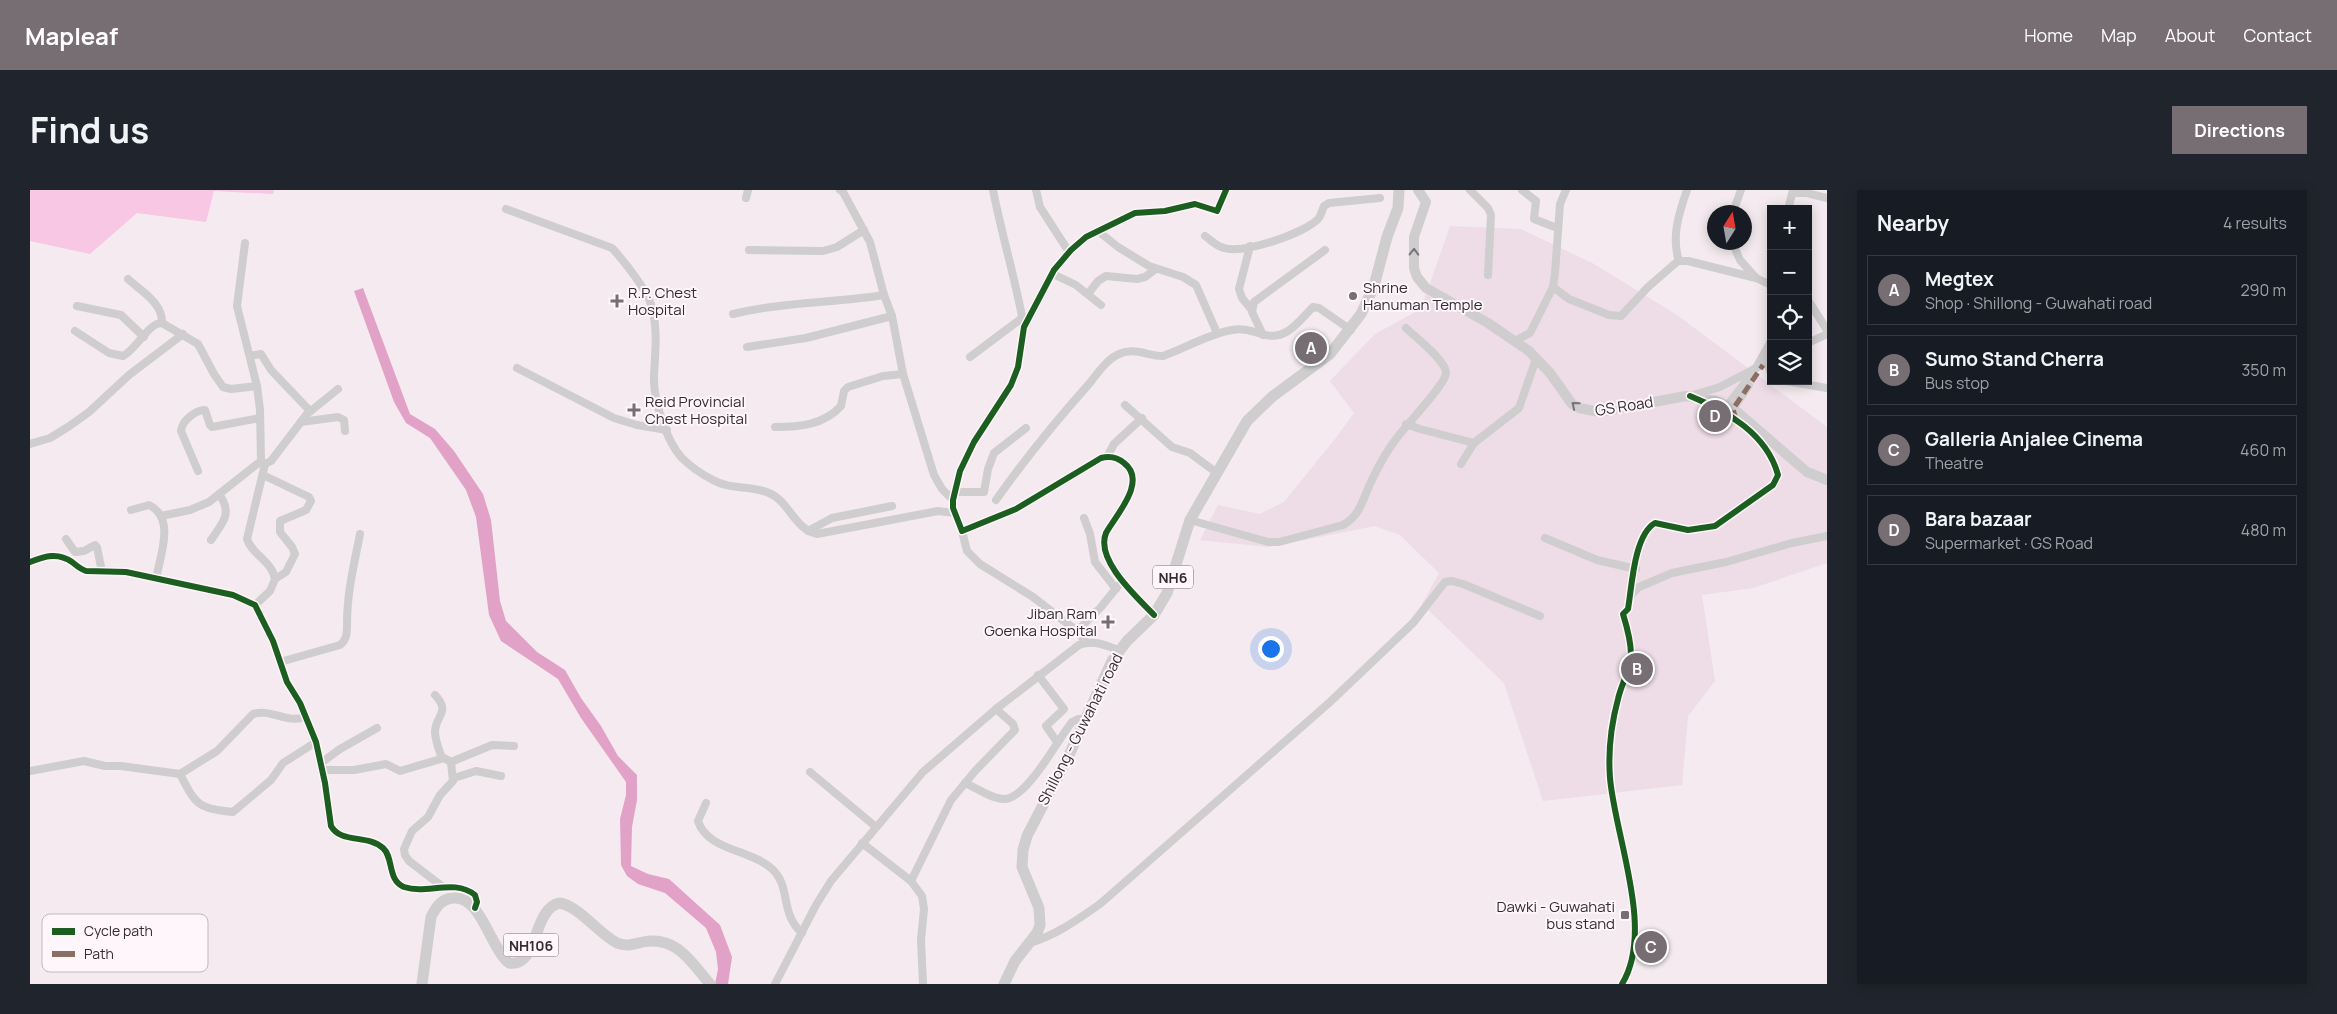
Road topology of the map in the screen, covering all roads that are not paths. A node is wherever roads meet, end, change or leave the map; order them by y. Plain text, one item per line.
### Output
1 (993, 190) edge
2 (1036, 190) edge
3 (1226, 190) edge
4 (1398, 190) edge
5 (1418, 190) edge
6 (1470, 190) edge
7 (1522, 190) edge
8 (1566, 190) edge
9 (1687, 190) edge
10 (1741, 190) edge
11 (842, 191) edge
12 (1793, 192) edge
13 (1380, 198) dead end
14 (1827, 198) edge
15 (1736, 205) edge
16 (1789, 205) edge
17 (506, 209) dead end
18 (1557, 228) junction
19 (864, 230) junction
20 (1098, 231) junction
21 (1205, 236) dead end
22 (245, 243) dead end
23 (1250, 246) junction
24 (749, 250) dead end
25 (1325, 250) dead end
26 (1736, 250) edge
27 (1069, 252) junction
28 (1679, 261) junction
29 (1156, 269) junction
30 (1053, 274) junction
31 (1488, 275) dead end
32 (1756, 278) junction
33 (128, 279) dead end
34 (1767, 283) edge
35 (1553, 287) junction
36 (884, 294) junction
37 (1088, 294) junction
38 (1101, 305) dead end
39 (77, 306) dead end
40 (1812, 306) edge
41 (1251, 309) junction
42 (732, 314) dead end
43 (892, 316) junction
44 (1022, 318) junction
45 (162, 323) junction
46 (1024, 327) junction
47 (1406, 328) dead end
48 (1350, 330) junction
49 (1827, 330) edge
50 (75, 331) dead end
51 (1217, 333) junction
52 (183, 334) junction
53 (1827, 334) edge
54 (1263, 335) junction
55 (144, 336) junction
56 (1515, 341) junction
57 (1812, 341) edge
58 (747, 347) dead end
59 (250, 356) junction
60 (970, 357) dead end
61 (1536, 359) junction
62 (1764, 364) edge
63 (517, 368) dead end
64 (903, 374) junction
65 (1809, 385) edge
66 (257, 386) junction
67 (1827, 388) edge
68 (338, 389) dead end
69 (1690, 396) junction
70 (1125, 405) dead end
71 (1730, 407) junction
72 (310, 411) junction
73 (260, 418) junction
74 (1142, 418) junction
75 (1736, 420) junction
76 (301, 422) junction
77 (1406, 424) junction
78 (775, 427) dead end
79 (1026, 428) dead end
80 (666, 430) junction
81 (345, 431) dead end
82 (1474, 443) junction
83 (30, 444) edge
84 (1107, 457) junction
85 (263, 462) junction
86 (1461, 464) dead end
87 (198, 471) dead end
88 (1217, 472) junction
89 (263, 475) junction
90 (1827, 480) edge
91 (219, 494) junction
92 (954, 496) junction
93 (996, 500) dead end
94 (892, 506) dead end
95 (131, 510) dead end
96 (955, 513) junction
97 (161, 516) junction
98 (1084, 518) dead end
99 (1190, 520) junction
100 (808, 531) junction
101 (962, 531) junction
102 (360, 534) dead end
103 (1827, 536) edge
104 (1544, 538) dead end
105 (66, 539) dead end
106 (211, 540) dead end
107 (30, 562) edge
108 (1636, 569) junction
109 (102, 572) junction
110 (156, 579) junction
111 (275, 579) junction
112 (1123, 580) junction
113 (1116, 589) junction
114 (1630, 596) junction
115 (255, 605) junction
116 (1154, 615) junction
117 (1540, 616) dead end
118 (1077, 631) junction
119 (1086, 642) junction
120 (1119, 650) junction
121 (280, 662) junction
122 (1038, 675) junction
123 (435, 695) dead end
124 (996, 709) junction
125 (305, 717) junction
126 (1086, 719) junction
127 (377, 728) dead end
128 (316, 742) junction
129 (1057, 742) junction
130 (514, 746) dead end
131 (442, 758) junction
132 (450, 762) junction
133 (322, 766) junction
134 (30, 771) edge
135 (810, 772) dead end
136 (180, 774) junction
137 (501, 776) dead end
138 (454, 778) junction
139 (965, 783) junction
140 (706, 803) dead end
141 (876, 827) junction
142 (862, 843) junction
143 (911, 881) junction
144 (443, 887) junction
145 (475, 908) junction
146 (802, 933) junction
147 (1029, 943) junction
148 (422, 984) edge
149 (710, 984) edge
150 (775, 984) edge
151 (923, 984) edge
152 (1004, 984) edge
153 (1622, 984) edge

1 - 44 street
2 - 27 street
3 - 20 street
4 - 48 highway, Shillong - Guwahati road / NH6
56 -> 5 main road, GS Road
6 - 31 street
7 - 18 street
8 - 18 street
9 - 28 street
10 - 15 street
11 - 19 street
12 - 14 street
12 - 16 street
13 - 23 street
17 - 80 street
18 - 35 street
19 - 24 street
19 - 36 street
20 - 27 street
20 - 29 street
21 - 23 street
22 - 59 street
23 - 41 street
25 - 41 street
26 - 32 street
27 - 30 street
28 - 32 street
28 - 35 street
29 - 37 street
29 - 51 street
30 - 37 street
30 - 46 street
32 - 34 street
33 - 45 street
35 - 56 street
36 - 42 street
36 - 43 street
37 - 38 street
39 - 55 street
40 - 49 street
41 - 54 street
43 - 58 street
43 - 64 street
44 - 46 street
44 - 60 street
45 - 52 street
45 - 55 street
46 - 92 street
47 - 77 street
48 - 54 street
48 - 88 highway, Shillong - Guwahati road / NH6
50 - 55 street
51 - 54 street
51 - 93 street
52 - 66 street
52 - 83 street
53 - 57 street
56 - 61 main road, GS Road
59 - 66 street
59 - 72 street
69 -> 61 main road, GS Road
61 - 82 street
62 - 69 street
62 - 71 street
63 - 80 street
64 - 78 street
64 - 92 street
65 - 67 street
66 - 73 street
68 - 72 street
69 - 71 main road, GS Road
69 - 75 street
70 - 74 street
71 - 75 street
71 - 90 main road, GS Road
72 - 76 street
73 - 85 street
73 - 87 street
74 - 84 street
74 - 88 street
75 - 108 street
76 - 81 street
76 - 85 street
77 - 82 street
77 - 99 street
79 - 92 street
80 - 100 street
82 - 86 street
84 - 101 street
84 - 112 street
85 - 89 street
85 - 91 street
88 - 99 highway, Shillong - Guwahati road / NH6
89 - 111 street
89 - 111 street
91 - 97 street
91 - 106 street
92 - 96 street
94 - 100 street
95 - 97 street
96 - 100 street
96 - 101 street
97 - 110 street
98 - 113 street
99 - 116 highway, Shillong - Guwahati road / NH6
101 - 118 street
102 - 121 street
103 - 114 street
104 - 108 street
105 - 109 street
107 - 109 street
108 - 114 street
109 - 110 street
110 - 115 street
111 - 115 street
112 - 113 street
112 - 116 street
113 - 118 street
114 - 153 street
115 - 121 street
116 - 120 highway, Shillong - Guwahati road / NH6
117 - 147 street
118 - 119 street
119 - 120 street
119 - 122 street
120 - 126 highway, Shillong - Guwahati road / NH6
121 - 125 street
122 - 124 street
122 - 129 street
123 - 131 street
124 - 139 street
124 - 141 street
125 - 128 street
125 - 136 street
126 - 129 street
126 - 147 highway, Shillong - Guwahati road / NH6
127 - 133 street
128 - 133 street
128 - 136 street
129 - 139 street
130 - 132 street
131 - 132 street
131 - 133 street
132 - 138 street
133 - 144 street
134 - 136 street
135 - 141 street
137 - 138 street
138 - 144 street
139 - 143 street
140 - 146 street
141 - 142 street
142 - 143 street
142 - 146 street
143 - 151 street
144 - 145 street
145 - 148 highway
145 - 149 highway, NH106
146 - 150 street
147 - 152 highway, Shillong - Guwahati road / NH6

